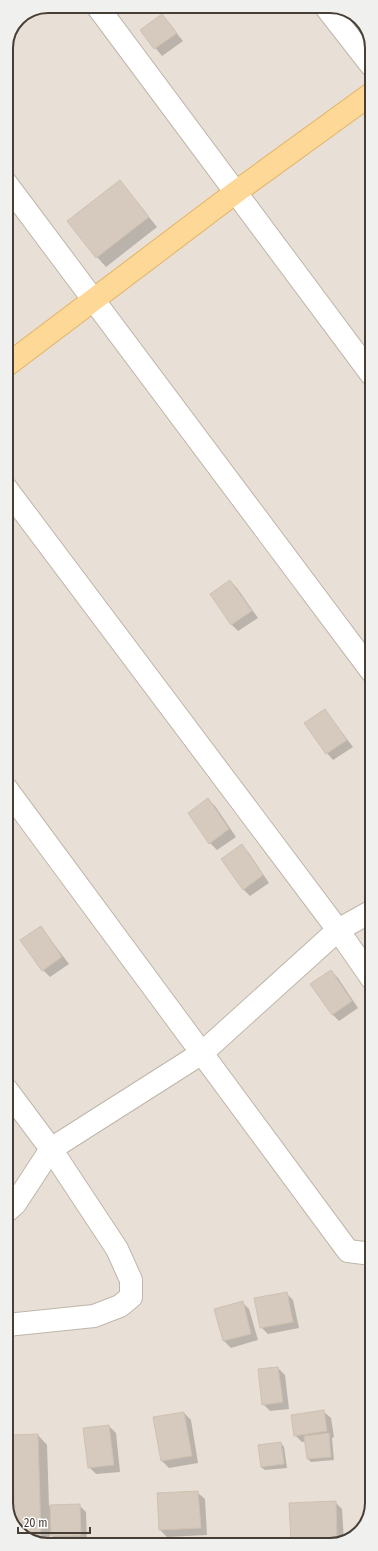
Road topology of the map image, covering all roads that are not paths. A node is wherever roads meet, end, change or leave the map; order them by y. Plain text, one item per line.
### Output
1 (102, 13) edge
2 (330, 13) edge
3 (365, 57) edge
4 (365, 98) edge
5 (13, 192) edge
6 (236, 192) junction
7 (93, 300) junction
8 (13, 361) edge
9 (365, 366) edge
10 (13, 497) edge
11 (365, 663) edge
12 (13, 797) edge
13 (365, 916) edge
14 (338, 930) junction
15 (365, 969) edge
16 (202, 1053) junction
17 (13, 1099) edge
18 (51, 1149) junction
19 (13, 1206) edge
20 (365, 1253) edge
21 (13, 1324) edge

1 - 6 street
2 - 3 street
4 - 6 main road
5 - 7 street
6 - 7 main road
6 - 9 street
7 - 8 main road
7 - 11 street
10 - 14 street
12 - 16 street
13 - 14 street
14 - 15 street
14 - 16 street
16 - 18 street
16 - 20 street
17 - 18 street
18 - 19 street
18 - 21 street

